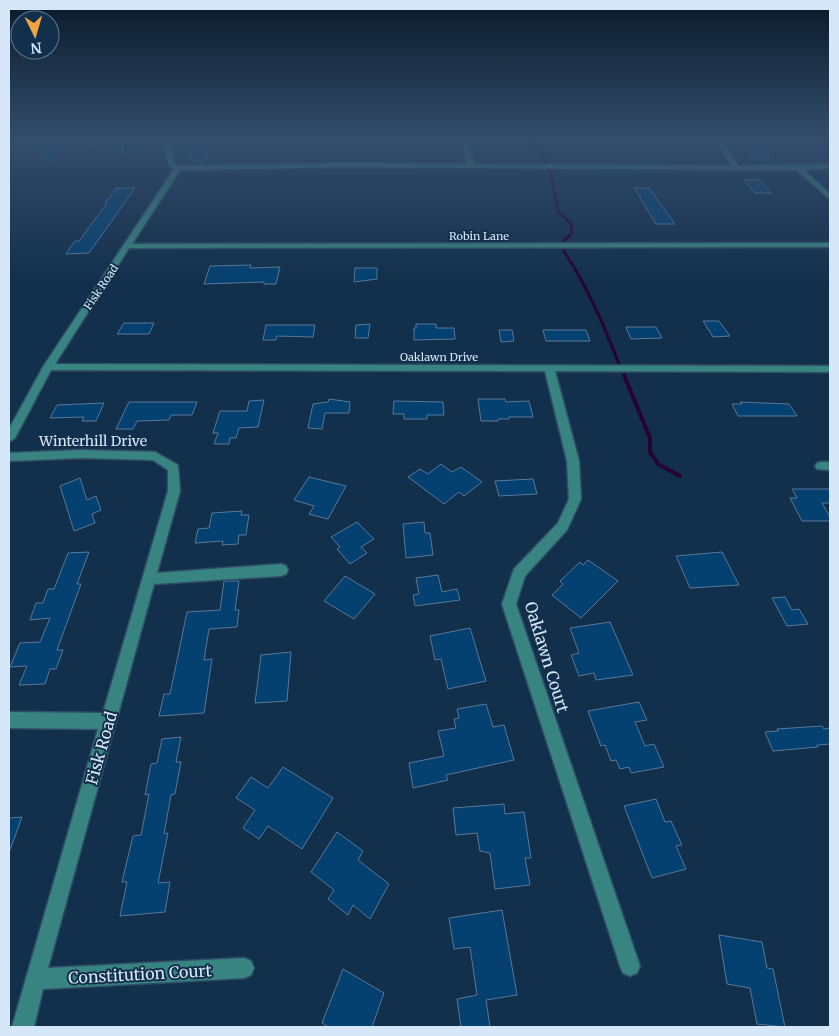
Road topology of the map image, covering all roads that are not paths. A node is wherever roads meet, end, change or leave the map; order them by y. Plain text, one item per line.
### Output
1 (166, 186) edge
2 (819, 186) edge
3 (830, 197) edge
4 (830, 245) edge
5 (129, 246) junction
6 (48, 367) junction
7 (830, 369) edge
8 (550, 370) junction
9 (9, 438) edge
10 (9, 457) edge
11 (174, 468) joint
12 (281, 570) dead end
13 (149, 579) junction
14 (9, 720) edge
15 (109, 721) junction
16 (630, 966) dead end
17 (244, 968) dead end
18 (35, 979) junction
19 (24, 1027) edge

1 - 5 street, Fisk Road
2 - 3 street
4 - 5 street, Robin Lane
5 - 6 street, Fisk Road
6 - 8 street, Oaklawn Drive
6 - 9 street, Fisk Road
7 - 8 street, Oaklawn Drive
8 - 16 street, Oaklawn Court
10 - 11 street, Winterhill Drive
11 - 13 street, Fisk Road
12 - 13 street
13 - 15 street, Fisk Road
14 - 15 street
15 - 18 street, Fisk Road
17 - 18 street, Constitution Court
18 - 19 street, Fisk Road

